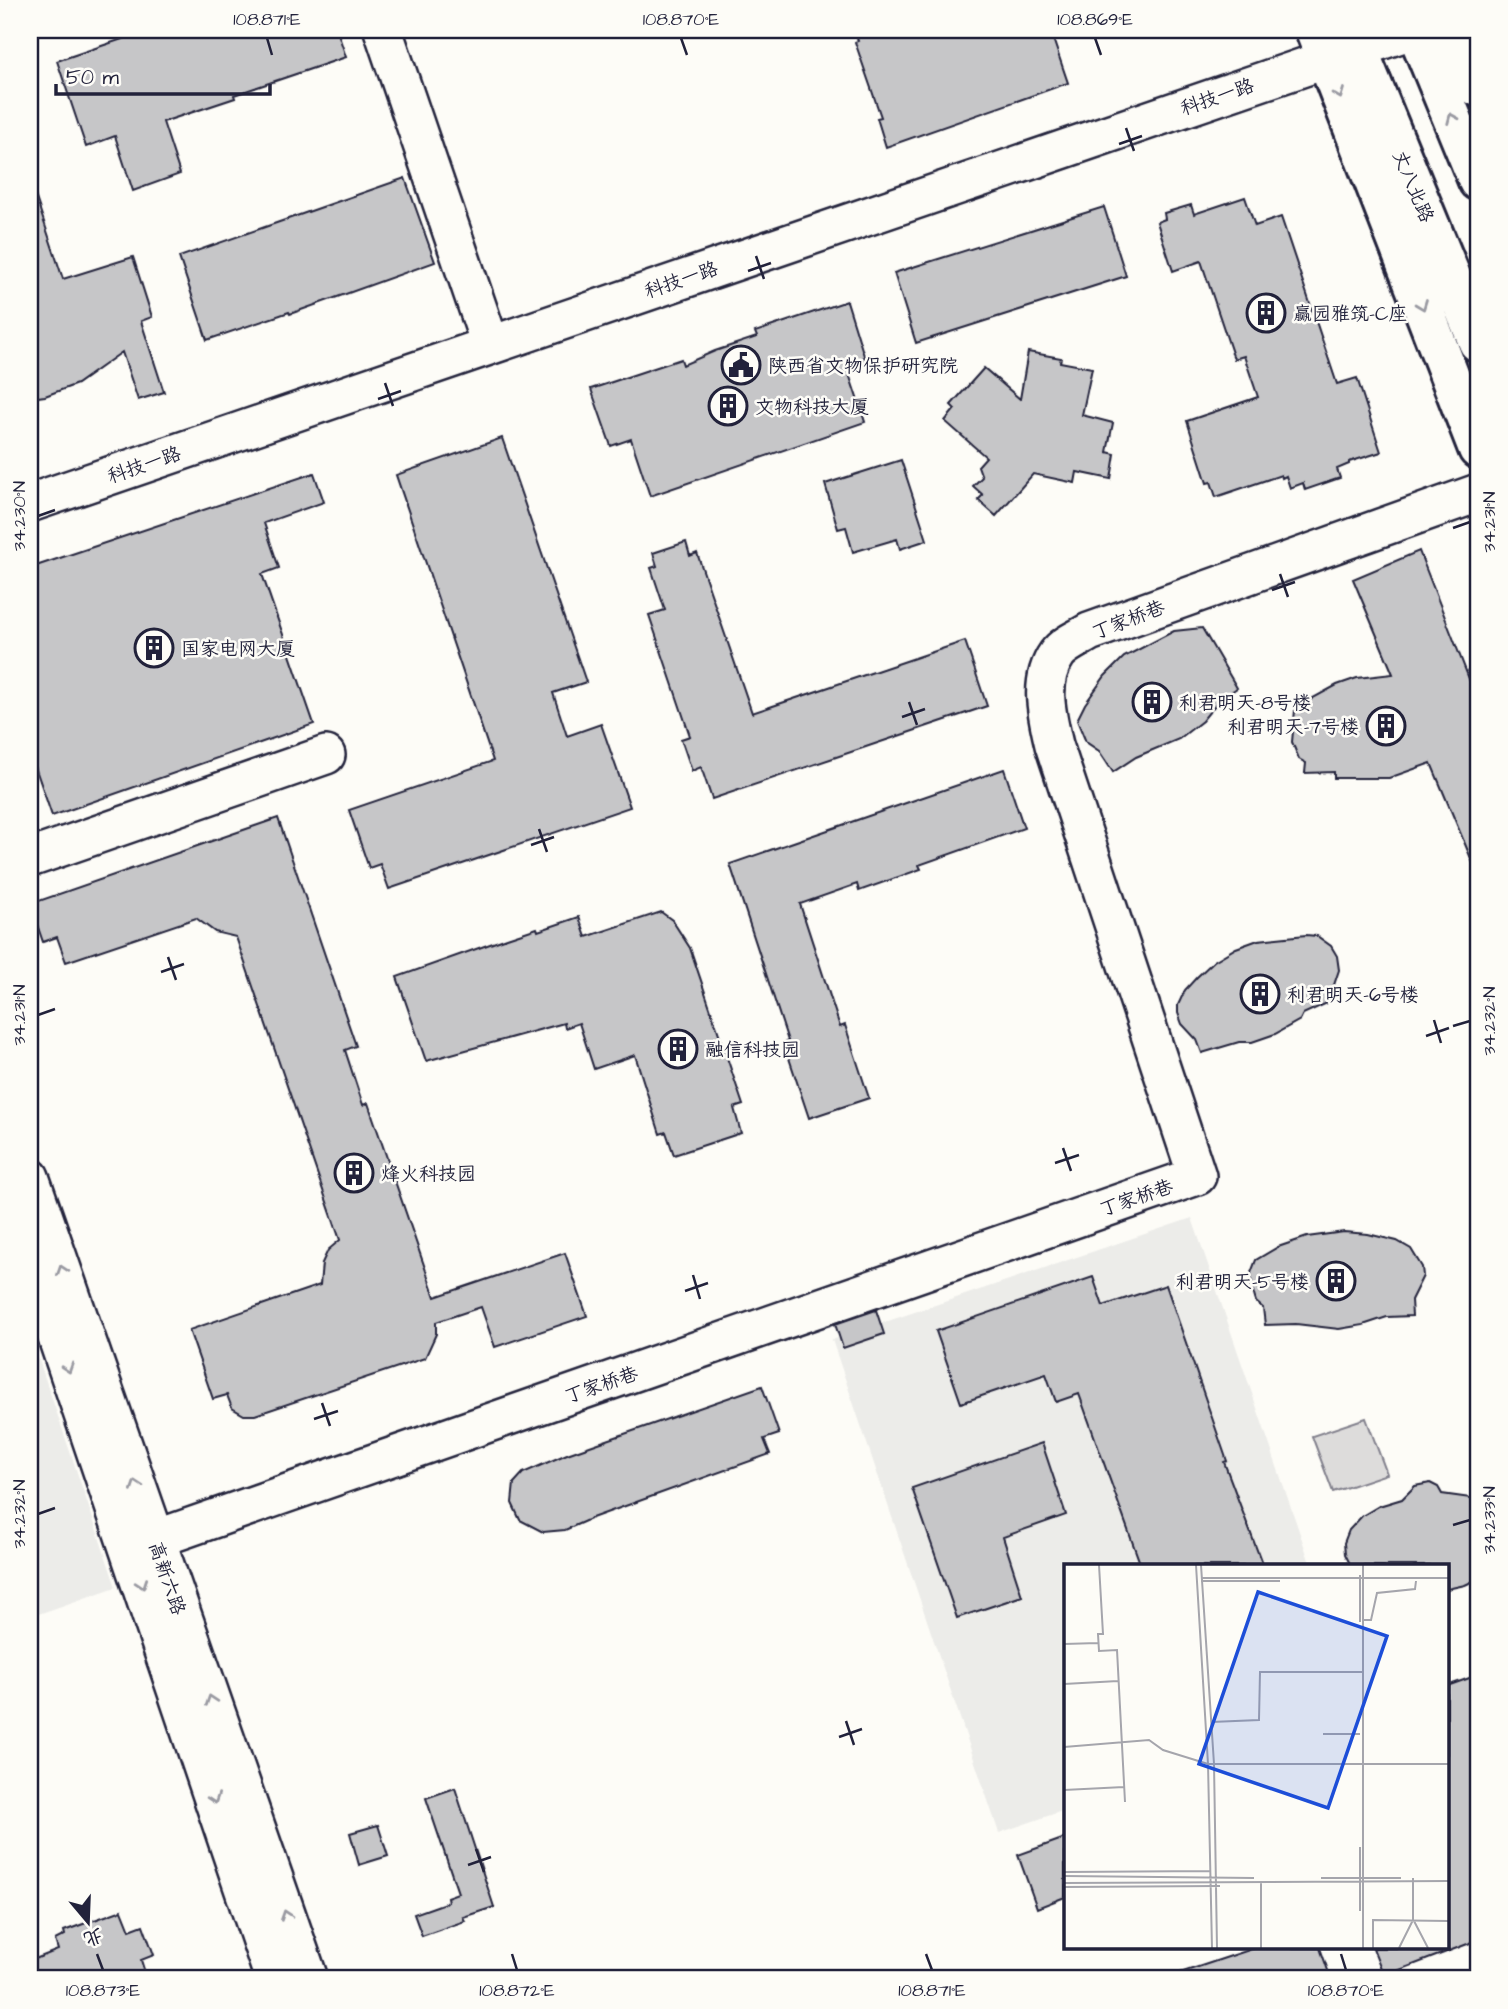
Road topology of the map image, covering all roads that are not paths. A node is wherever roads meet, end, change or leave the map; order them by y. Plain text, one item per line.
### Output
1 (383, 30) edge
2 (1414, 30) edge
3 (1454, 30) edge
4 (1337, 42) edge
5 (1478, 87) edge
6 (1478, 181) edge
7 (1478, 342) edge
8 (490, 344) junction
9 (1478, 449) edge
10 (1478, 493) edge
11 (30, 503) edge
12 (326, 755) dead end
13 (30, 858) edge
14 (30, 1177) edge
15 (30, 1258) edge
16 (142, 1544) junction
17 (274, 1979) edge
18 (309, 1979) edge

1 - 8 street
2 - 4 street, 科技一路
6 -> 2 main road
3 - 5 main road
4 - 7 main road, 丈八北路
4 - 8 street, 科技一路
4 -> 9 main road
8 - 11 street, 科技一路
10 - 16 street, 丁家桥巷
12 - 13 street
16 -> 14 street, 高新六路
15 -> 16 street, 高新六路
16 -> 17 street, 高新六路
18 -> 16 street, 高新六路

